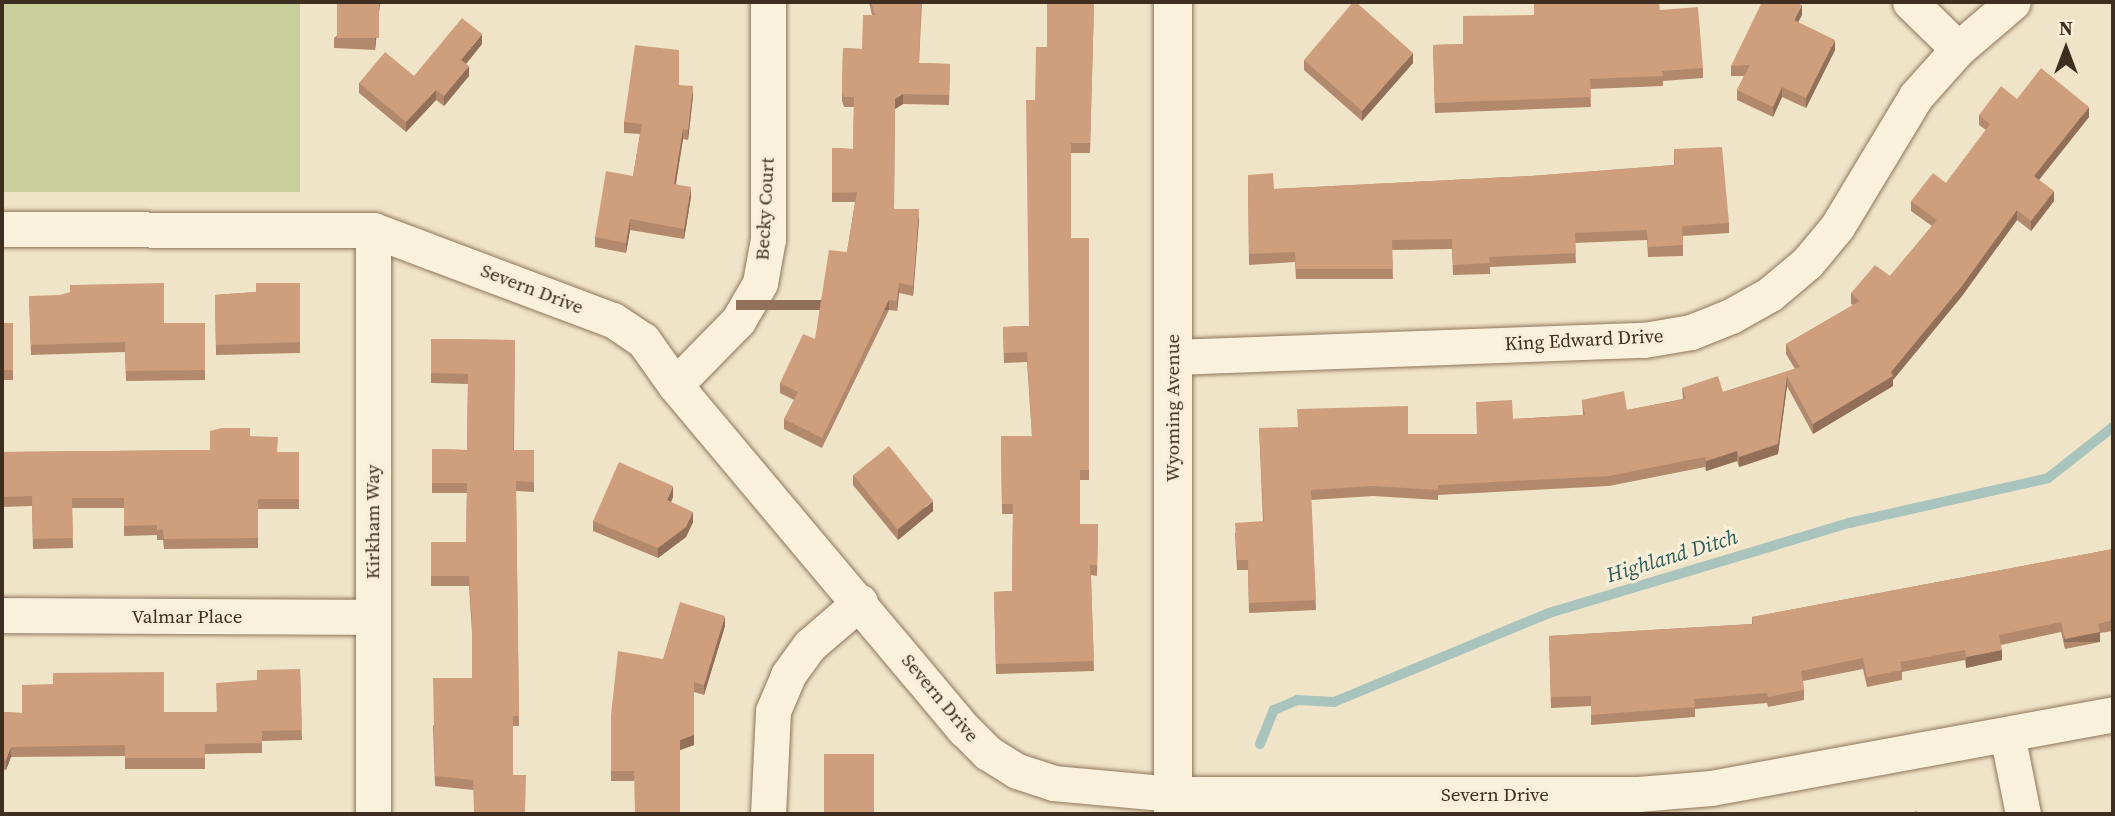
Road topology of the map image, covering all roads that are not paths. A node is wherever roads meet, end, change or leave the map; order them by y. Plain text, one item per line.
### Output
1 (768, 2) edge
2 (1172, 2) edge
3 (1910, 2) edge
4 (2013, 2) edge
5 (1958, 49) junction
6 (2, 229) edge
7 (373, 230) junction
8 (1173, 356) junction
9 (675, 385) junction
10 (860, 602) junction
11 (2, 615) edge
12 (373, 617) junction
13 (2113, 714) edge
14 (2007, 734) junction
15 (1173, 804) edge
16 (1532, 805) edge
17 (373, 814) edge
18 (768, 814) edge
19 (2023, 814) edge

1 - 9 street, Becky Court
2 - 8 street, Wyoming Avenue
3 - 5 street
4 - 5 street, King Edward Drive
5 - 8 street, King Edward Drive
6 - 7 street, Severn Drive
7 - 9 street, Severn Drive
7 - 12 street, Kirkham Way
8 - 15 street, Wyoming Avenue
9 - 10 street, Severn Drive
10 - 15 street, Severn Drive
10 - 18 street
11 - 12 street, Valmar Place
12 - 17 street, Kirkham Way
13 - 14 street, Severn Drive
14 - 16 street, Severn Drive
14 - 19 street
15 - 16 street, Severn Drive

